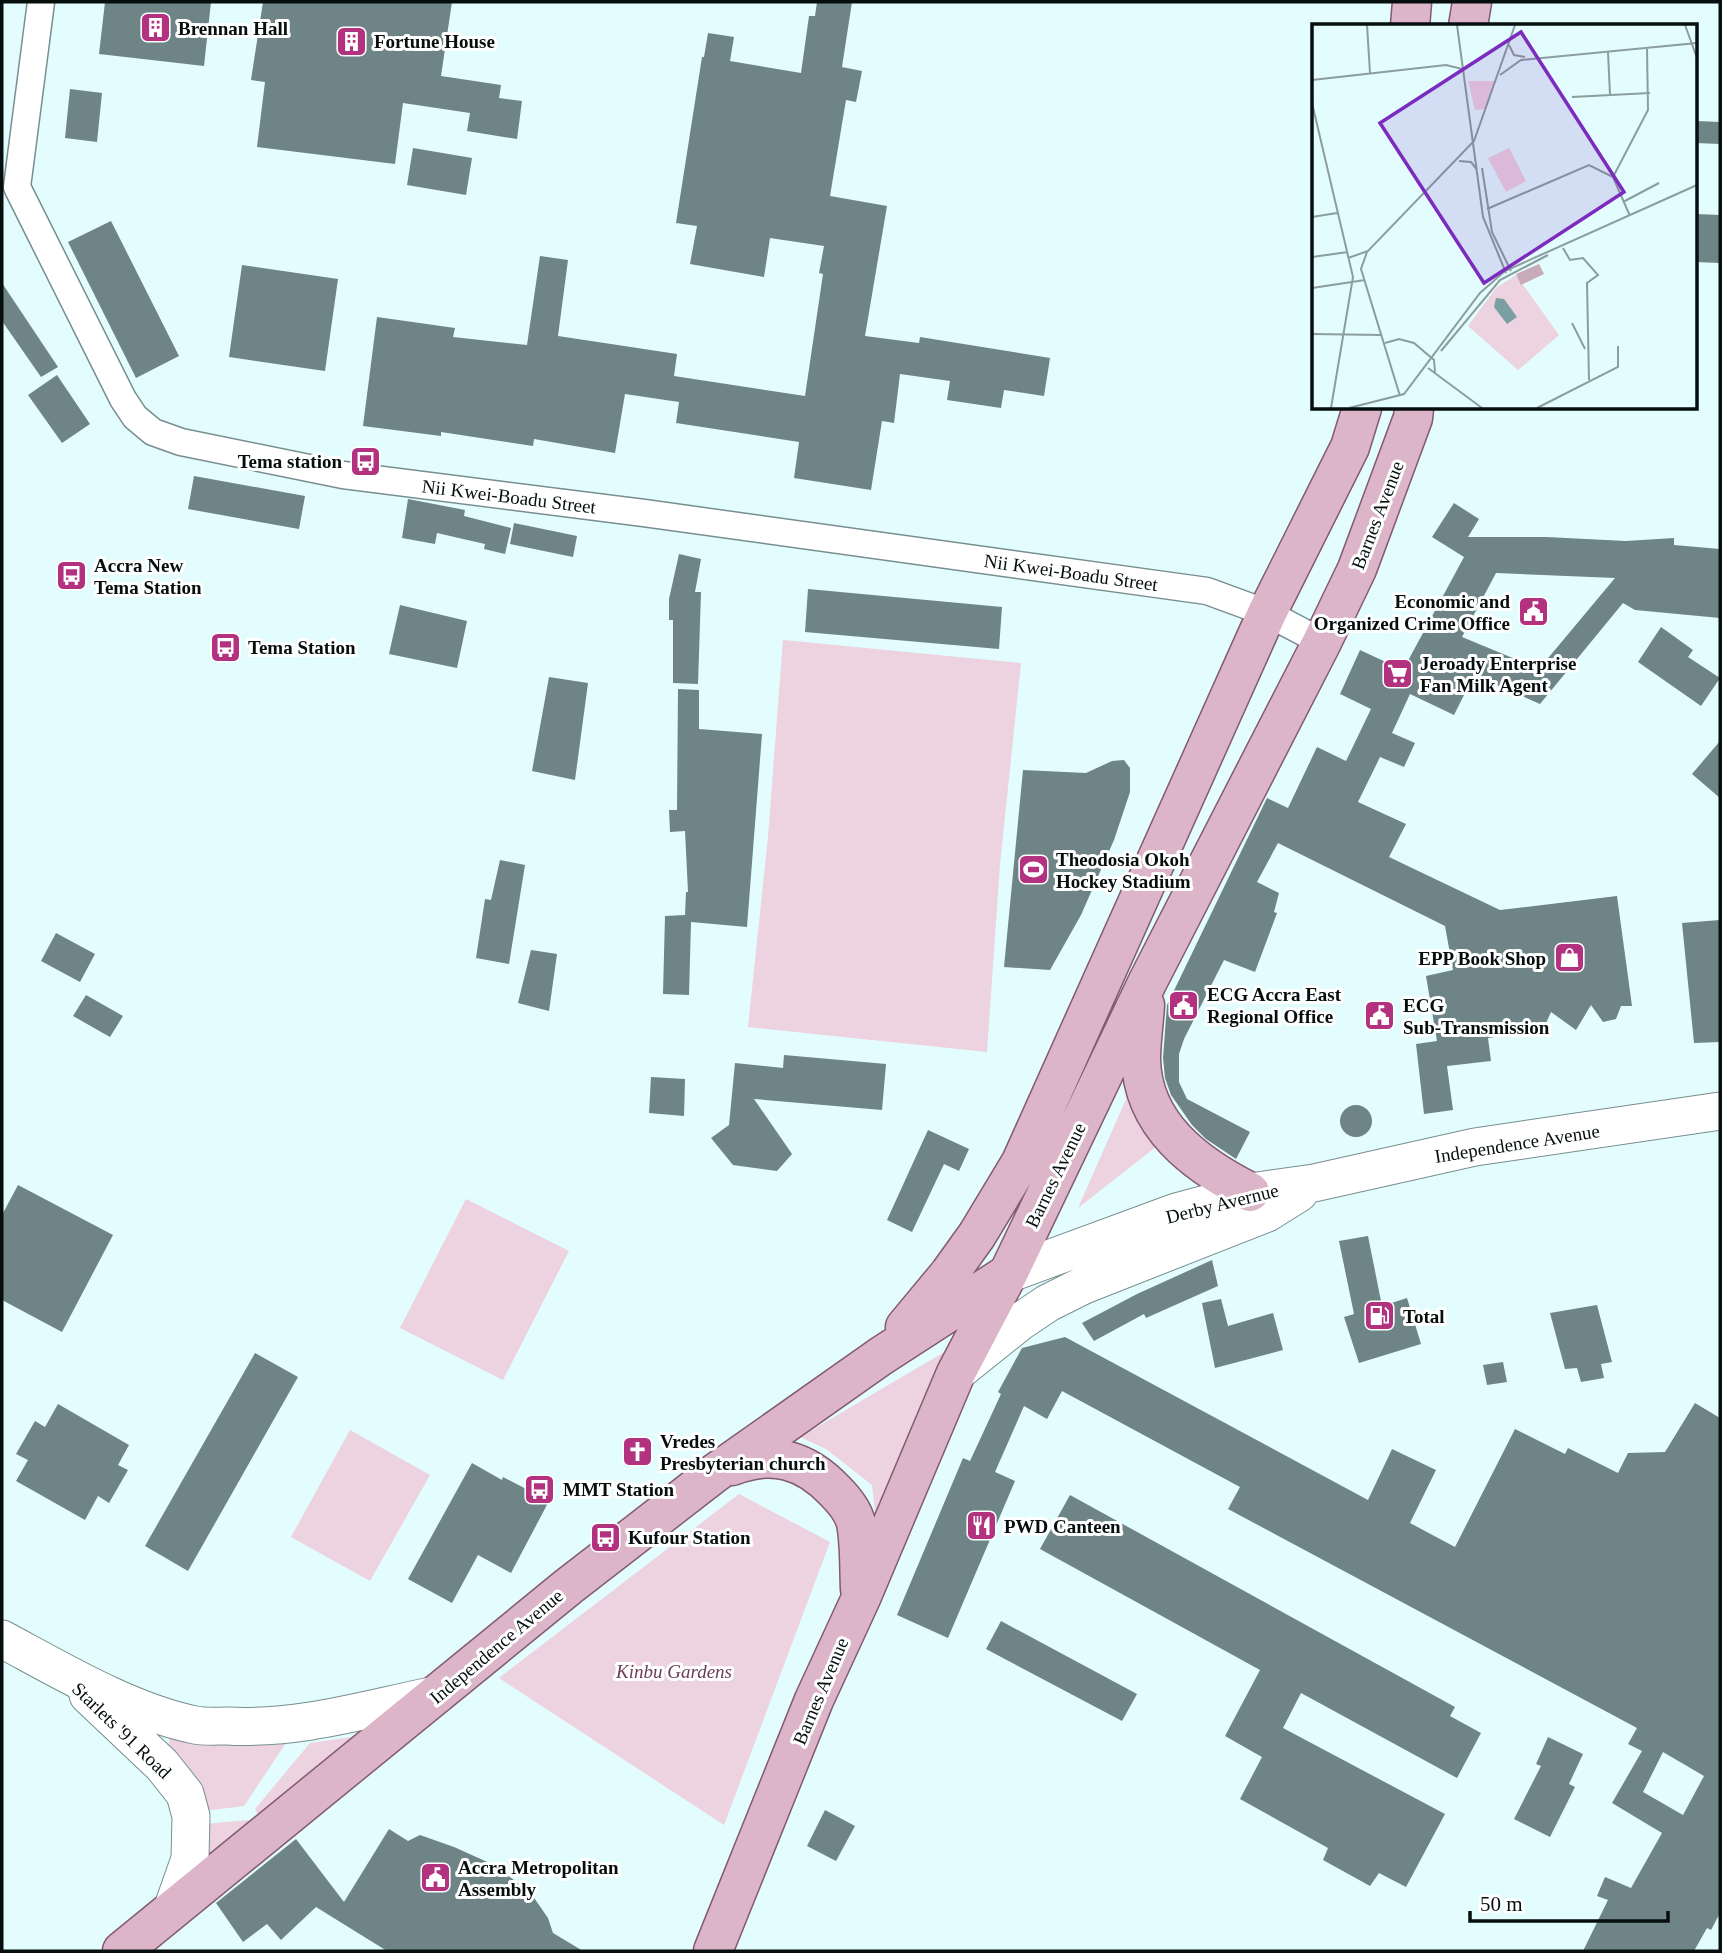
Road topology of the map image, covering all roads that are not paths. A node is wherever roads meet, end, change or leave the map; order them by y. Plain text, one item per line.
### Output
1 (41, 2) edge
2 (1412, 2) edge
3 (1472, 2) edge
4 (1410, 24) edge
5 (1468, 24) edge
6 (9, 191) edge
7 (1361, 410) edge
8 (1414, 410) edge
9 (1267, 613) junction
10 (1322, 642) junction
11 (1147, 983) junction
12 (1720, 1111) edge
13 (1314, 1183) junction
14 (1250, 1192) junction
15 (1008, 1274) junction
16 (881, 1356) junction
17 (956, 1373) junction
18 (715, 1473) junction
19 (861, 1598) junction
20 (2, 1639) edge
21 (62, 1671) junction
22 (436, 1695) junction
23 (172, 1910) junction
24 (122, 1951) edge
25 (713, 1951) edge

1 - 6 street, Nii Kwei-Boadu Street
2 - 4 main road
3 - 5 main road
6 - 9 street, Nii Kwei-Boadu Street
7 - 9 main road, Barnes Avenue
8 - 10 main road, Barnes Avenue
9 - 10 street, Nii Kwei-Boadu Street
9 - 16 main road, Barnes Avenue
10 - 11 main road, Barnes Avenue
11 - 14 main road
11 - 15 main road, Barnes Avenue
12 - 13 main road, Independence Avenue
13 - 14 main road, Derby Avernue
13 - 17 main road, Derby Avernue
14 - 15 main road, Derby Avernue
15 - 16 main road, Derby Avernue
15 - 17 main road, Barnes Avenue
16 - 18 main road, Independence Avenue
17 - 19 main road, Barnes Avenue
18 - 19 main road
18 - 22 main road, Independence Avenue
19 - 25 main road, Barnes Avenue
20 - 21 main road, Starlets '91 Road
21 - 22 main road, Starlets '91 Road
21 - 23 main road, Starlets '91 Road
22 - 23 main road, Independence Avenue
23 - 24 main road, Independence Avenue

